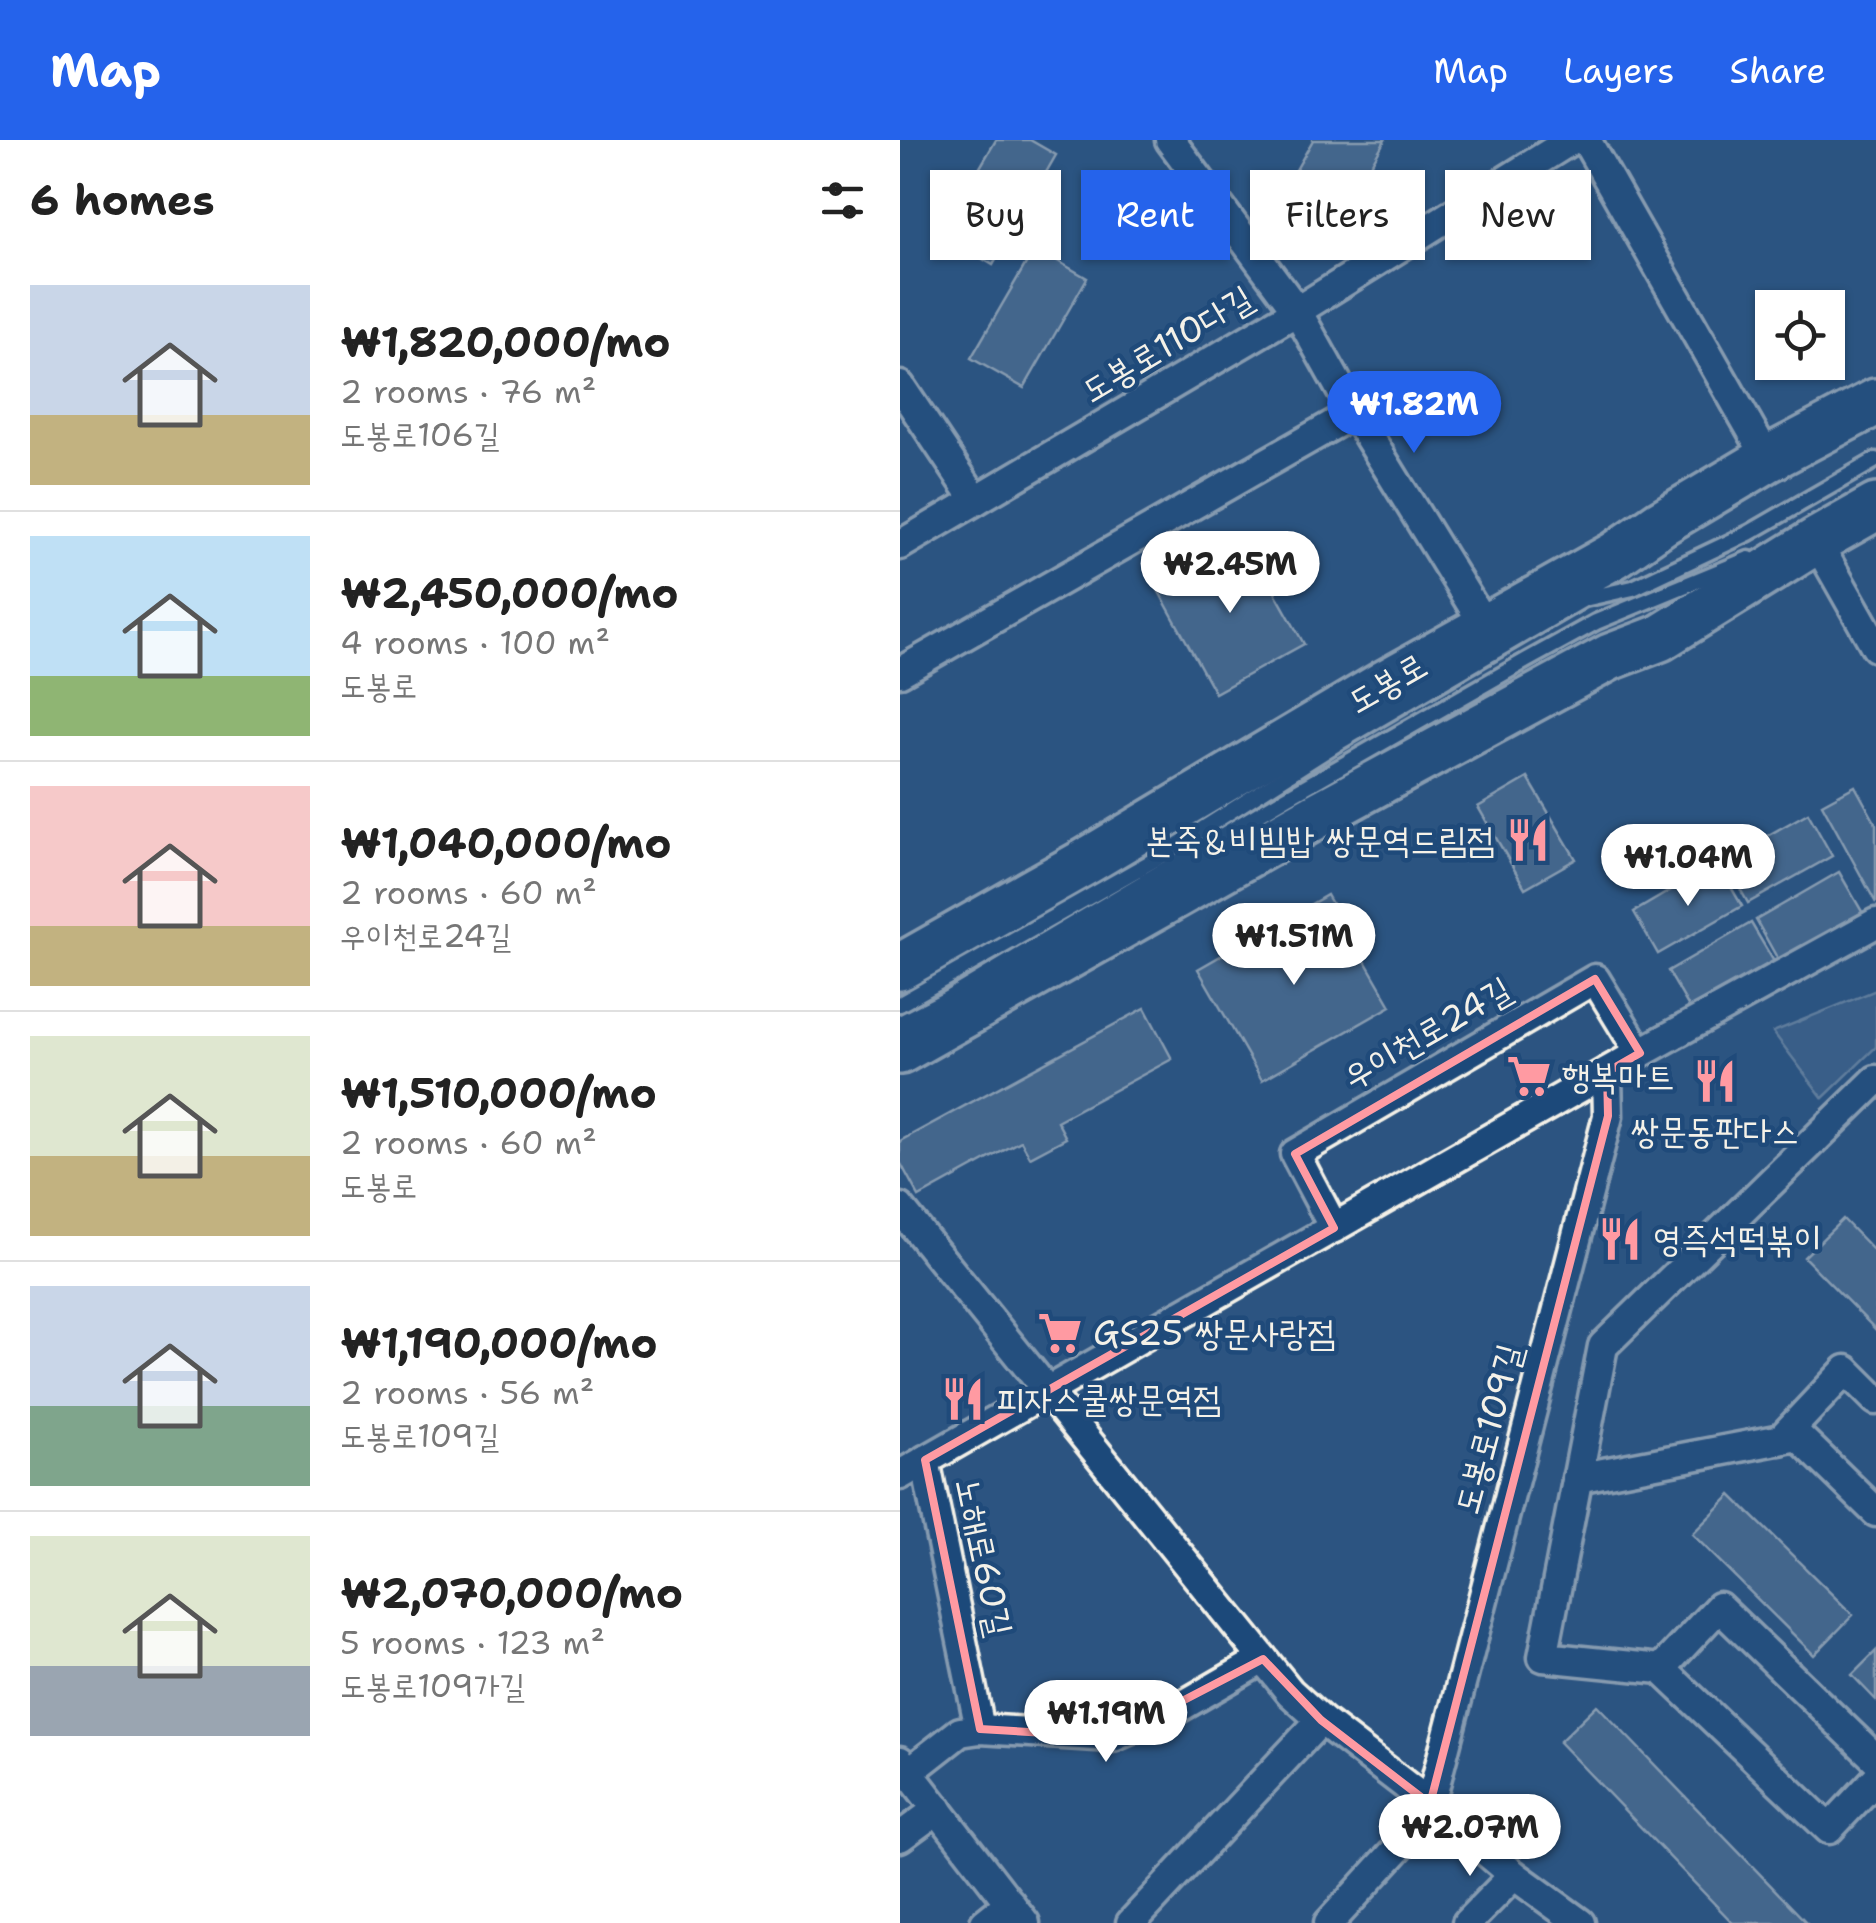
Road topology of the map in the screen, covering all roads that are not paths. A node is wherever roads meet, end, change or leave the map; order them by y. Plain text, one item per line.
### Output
1 (1170, 140) edge
2 (1571, 140) edge
3 (1586, 140) edge
4 (1297, 311) junction
5 (900, 386) edge
6 (1876, 402) edge
7 (1354, 413) junction
8 (1768, 459) junction
9 (1876, 460) edge
10 (976, 500) junction
11 (1876, 507) edge
12 (1816, 541) junction
13 (900, 545) edge
14 (1758, 553) dead end
15 (1485, 626) junction
16 (1876, 647) edge
17 (900, 672) edge
18 (1876, 923) edge
19 (900, 967) edge
20 (900, 1004) edge
21 (900, 1023) edge
22 (900, 1051) edge
23 (1640, 1053) junction
24 (1607, 1072) junction
25 (1876, 1080) edge
26 (900, 1208) edge
27 (1334, 1228) junction
28 (1049, 1390) junction
29 (1876, 1400) edge
30 (1780, 1440) junction
31 (925, 1460) junction
32 (900, 1475) edge
33 (1578, 1478) junction
34 (1876, 1512) edge
35 (1263, 1659) junction
36 (1661, 1668) junction
37 (1321, 1720) junction
38 (980, 1729) junction
39 (1876, 1759) edge
40 (904, 1766) edge
41 (1876, 1779) edge
42 (1430, 1804) junction
43 (938, 1809) junction
44 (900, 1837) edge
45 (1514, 1874) junction
46 (1018, 1913) edge
47 (985, 1923) edge
48 (1130, 1923) edge
49 (1330, 1923) edge
50 (1466, 1923) edge
51 (1580, 1923) edge

1 - 4 street
2 - 4 street, 도봉로110다길
3 - 8 street
4 - 7 street
4 - 10 street, 도봉로110다길
5 - 10 street
6 - 8 main road, 도봉로
7 - 15 street
7 - 17 street
8 - 15 main road, 도봉로
9 - 20 lane
10 - 13 street, 도봉로110다길
11 - 12 main road
12 - 16 street
12 - 22 main road
14 - 21 lane
15 - 19 main road, 도봉로
18 - 23 street
23 - 24 street
23 - 27 street, 우이천로24길
24 - 27 street
24 - 42 street, 도봉로109길
25 - 33 street
26 - 28 street
27 - 28 street
28 - 31 street, 노해로60길
28 - 35 street
29 - 30 street
30 - 33 street
30 - 34 street
31 - 32 street, 노해로60길
31 - 38 street, 노해로60길
33 - 36 street
35 - 37 street
35 - 38 street
36 - 39 street
36 - 41 street
37 - 42 street
37 - 48 street
38 - 40 street
40 - 43 street
42 - 45 street
42 - 49 street, 도봉로109길
43 - 44 street
43 - 46 street
45 - 50 street
45 - 51 street
46 - 47 street

